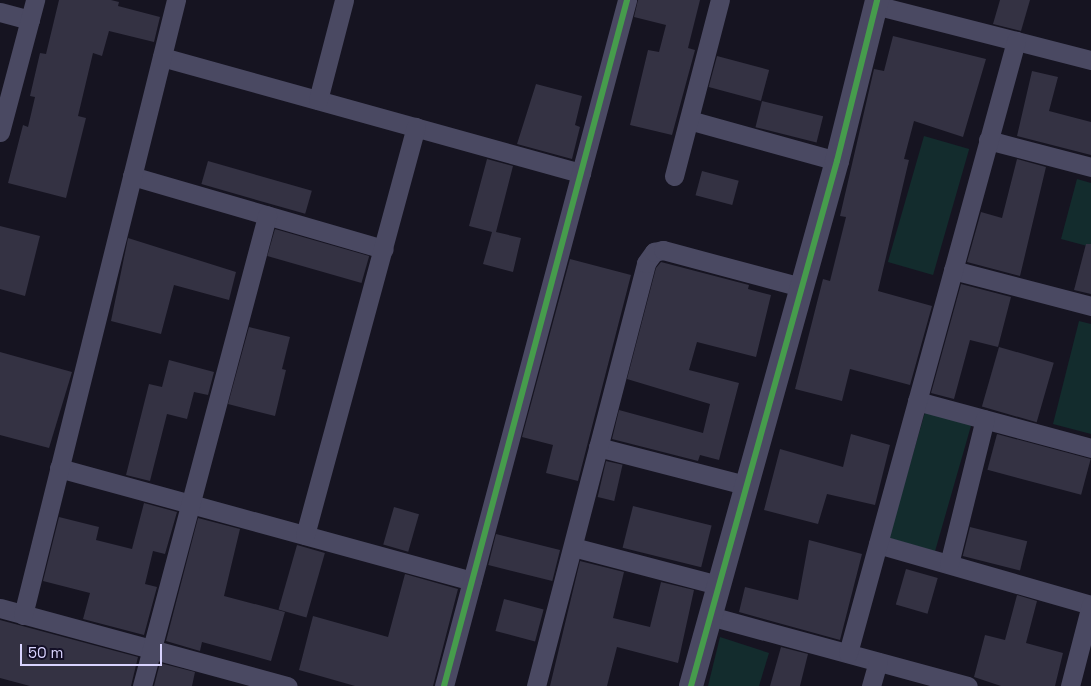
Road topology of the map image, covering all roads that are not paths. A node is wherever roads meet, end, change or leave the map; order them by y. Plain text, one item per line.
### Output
1 (35, 0) edge
2 (176, 0) edge
3 (344, 0) edge
4 (627, 0) edge
5 (720, 0) edge
6 (876, 3) edge
7 (0, 12) edge
8 (30, 20) junction
9 (1016, 41) junction
10 (162, 56) junction
11 (1091, 60) edge
12 (318, 100) junction
13 (689, 120) junction
14 (416, 127) junction
15 (0, 132) edge
16 (988, 140) junction
17 (837, 161) junction
18 (1091, 167) edge
19 (581, 173) junction
20 (132, 176) junction
21 (674, 176) dead end
22 (267, 215) junction
23 (384, 248) junction
24 (953, 270) junction
25 (801, 287) junction
26 (1091, 306) edge
27 (917, 401) junction
28 (986, 419) junction
29 (598, 447) junction
30 (1091, 448) edge
31 (59, 468) junction
32 (745, 485) junction
33 (188, 504) junction
34 (305, 535) junction
35 (878, 544) junction
36 (572, 546) junction
37 (949, 564) junction
38 (472, 581) junction
39 (718, 584) junction
40 (1091, 605) edge
41 (0, 608) edge
42 (23, 614) junction
43 (710, 616) junction
44 (151, 649) junction
45 (848, 653) junction
46 (878, 662) junction
47 (237, 679) edge
48 (142, 686) edge
49 (288, 686) edge
50 (444, 686) edge
51 (536, 686) edge
52 (691, 686) edge
53 (872, 686) edge
54 (968, 686) edge
55 (1070, 686) edge

1 - 8 street
2 - 10 street
3 - 12 street
4 - 19 street
5 - 13 street
6 - 9 street
6 - 17 street
7 - 8 street
8 - 15 street
9 - 11 street
9 - 16 street
10 - 12 street
10 - 20 street
12 - 14 street
13 - 17 street
13 - 21 street
14 - 19 street
14 - 23 street
16 - 18 street
16 - 24 street
17 - 25 street
19 - 38 street
20 - 22 street
20 - 31 street
22 - 23 street
22 - 33 street
23 - 34 street
24 - 26 street
24 - 27 street
25 - 29 street
25 - 32 street
27 - 28 street
27 - 35 street
28 - 30 street
28 - 37 street
29 - 32 street
29 - 36 street
31 - 33 street
31 - 42 street
32 - 39 street
33 - 34 street
33 - 44 street
34 - 38 street
35 - 37 street
35 - 45 street
36 - 39 street
36 - 51 street
37 - 40 street
38 - 50 street
39 - 43 street
40 - 55 street
41 - 42 street
42 - 44 street
43 - 45 street
43 - 52 street
44 - 47 street
44 - 48 street
45 - 46 street
46 - 53 street
46 - 54 street
47 - 49 street

